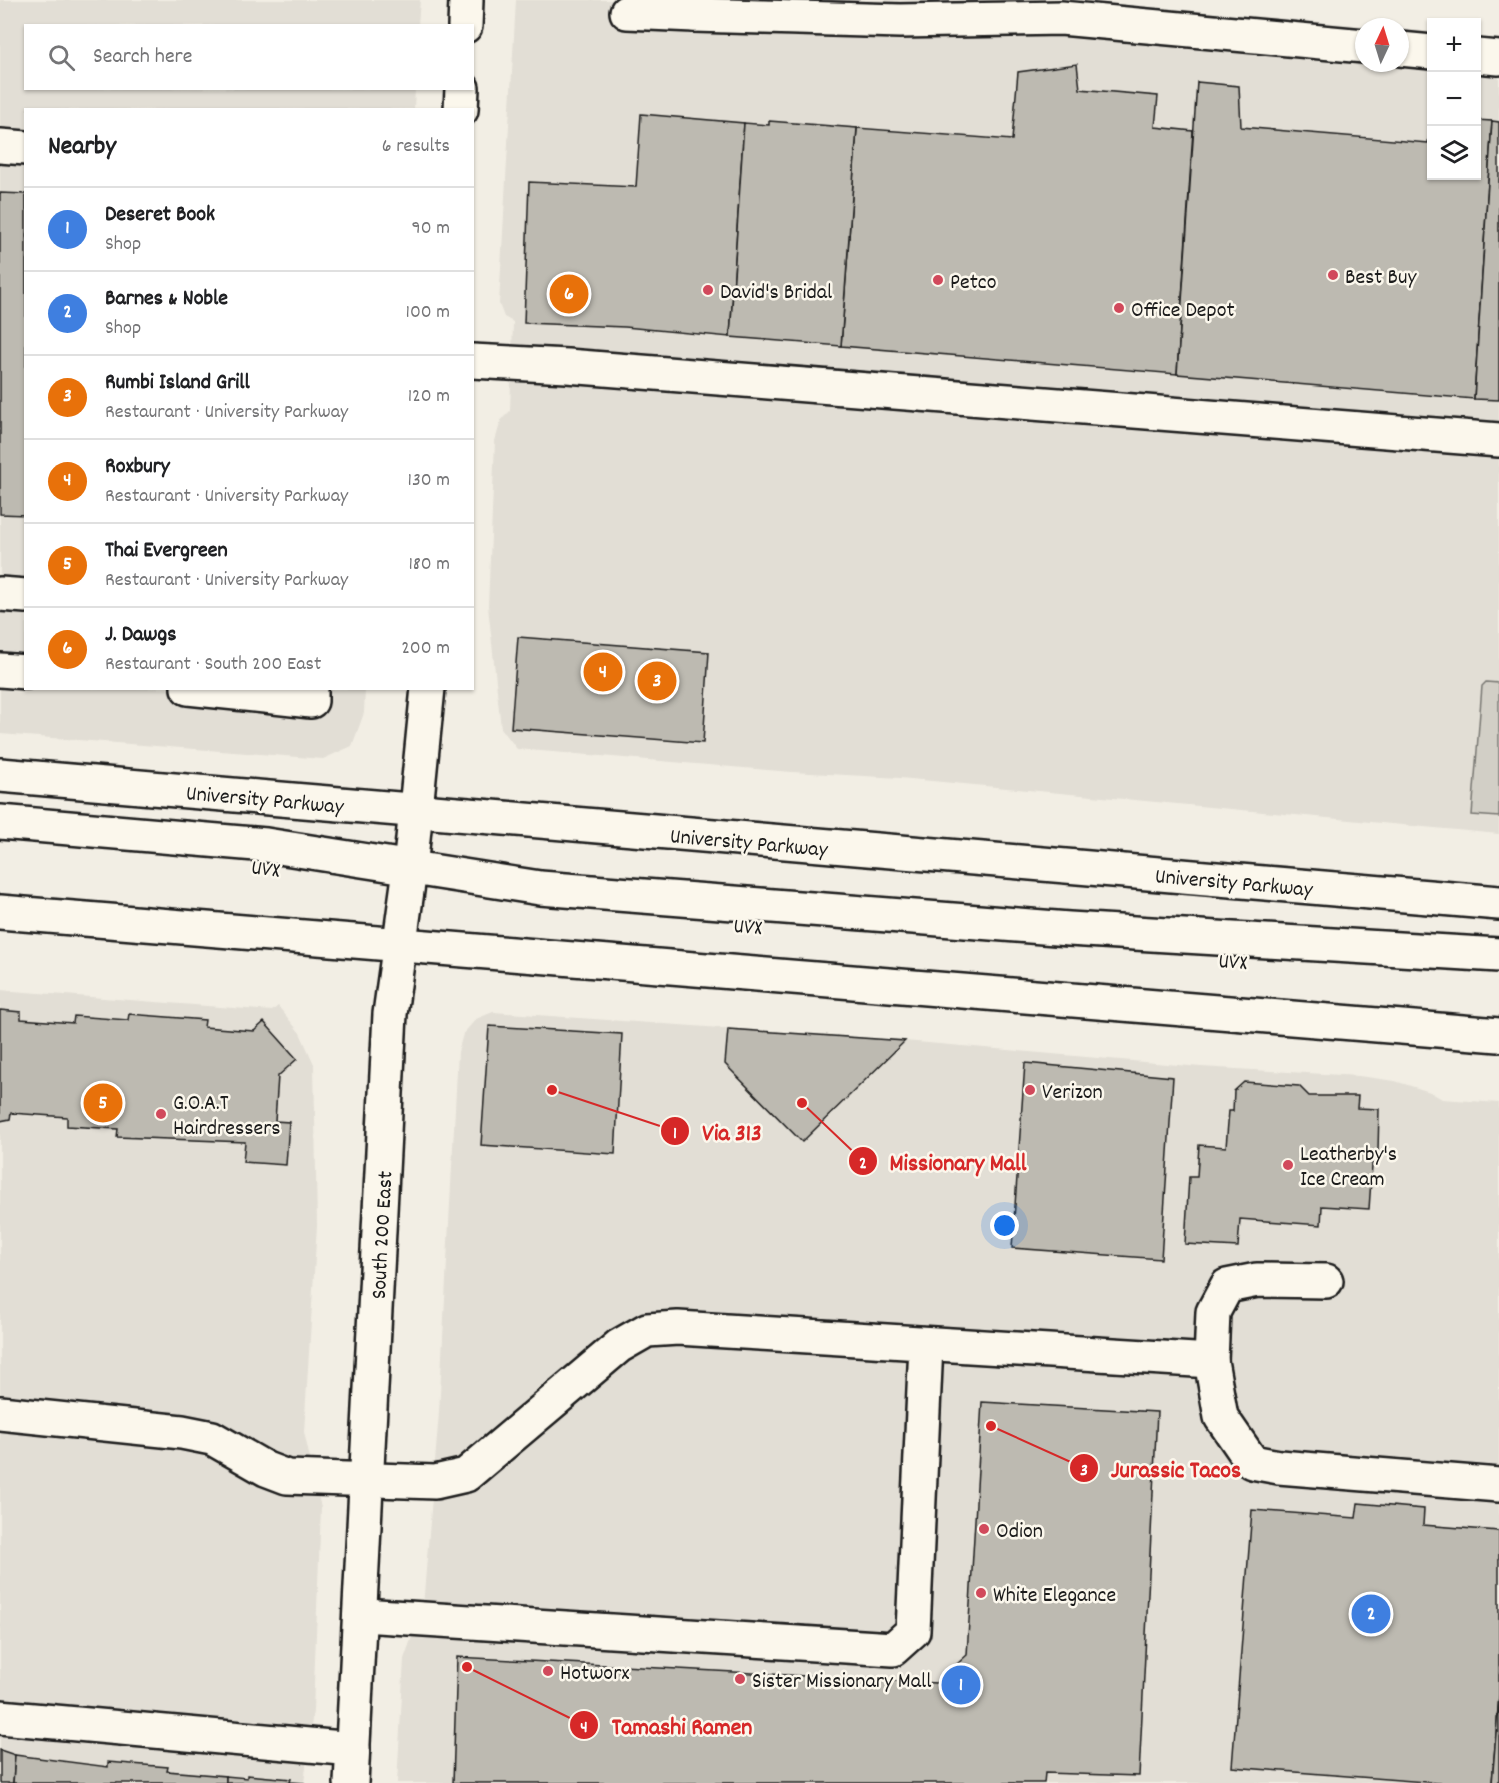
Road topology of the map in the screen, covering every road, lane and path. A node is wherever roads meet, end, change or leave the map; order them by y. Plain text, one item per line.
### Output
1 (466, 0) edge
2 (691, 7) edge
3 (627, 12) dead end
4 (465, 24) edge
5 (1355, 45) edge
6 (1409, 51) edge
7 (1427, 52) edge
8 (1481, 56) edge
9 (1499, 58) edge
10 (462, 90) edge
11 (461, 108) edge
12 (0, 146) edge
13 (24, 148) edge
14 (474, 361) edge
15 (1499, 440) edge
16 (0, 594) edge
17 (24, 596) edge
18 (0, 670) edge
19 (24, 672) edge
20 (207, 690) edge
21 (311, 690) edge
22 (428, 690) edge
23 (0, 775) edge
24 (416, 812) junction
25 (0, 822) edge
26 (0, 842) edge
27 (409, 879) junction
28 (1499, 903) edge
29 (0, 912) edge
30 (400, 943) junction
31 (1499, 955) edge
32 (1499, 976) edge
33 (1499, 1035) edge
34 (1326, 1281) dead end
35 (926, 1345) junction
36 (1211, 1361) junction
37 (0, 1413) edge
38 (367, 1479) junction
39 (1499, 1485) edge
40 (362, 1615) junction
41 (0, 1717) edge
42 (353, 1749) junction
43 (351, 1783) edge

1 - 4 main road
2 - 3 main road
2 - 5 main road
6 - 7 main road
8 - 9 main road
10 - 11 main road
12 - 13 main road
14 - 15 main road
16 - 17 main road
18 - 19 main road
20 - 21 main road
22 - 24 main road, South 200 East
23 - 24 main road, University Parkway
24 - 27 main road, South 200 East
24 - 28 main road, University Parkway
25 - 27 main road
26 - 27 main road, UVX
27 - 30 main road, South 200 East
27 - 31 main road
27 - 32 main road, UVX
29 - 30 main road
30 - 33 main road
30 - 38 main road, South 200 East
34 - 36 main road
35 - 36 main road
35 - 38 main road
35 - 40 main road
36 - 39 main road
37 - 38 main road
38 - 40 main road, South 200 East
40 - 42 main road, South 200 East
41 - 42 main road
42 - 43 main road, South 200 East

